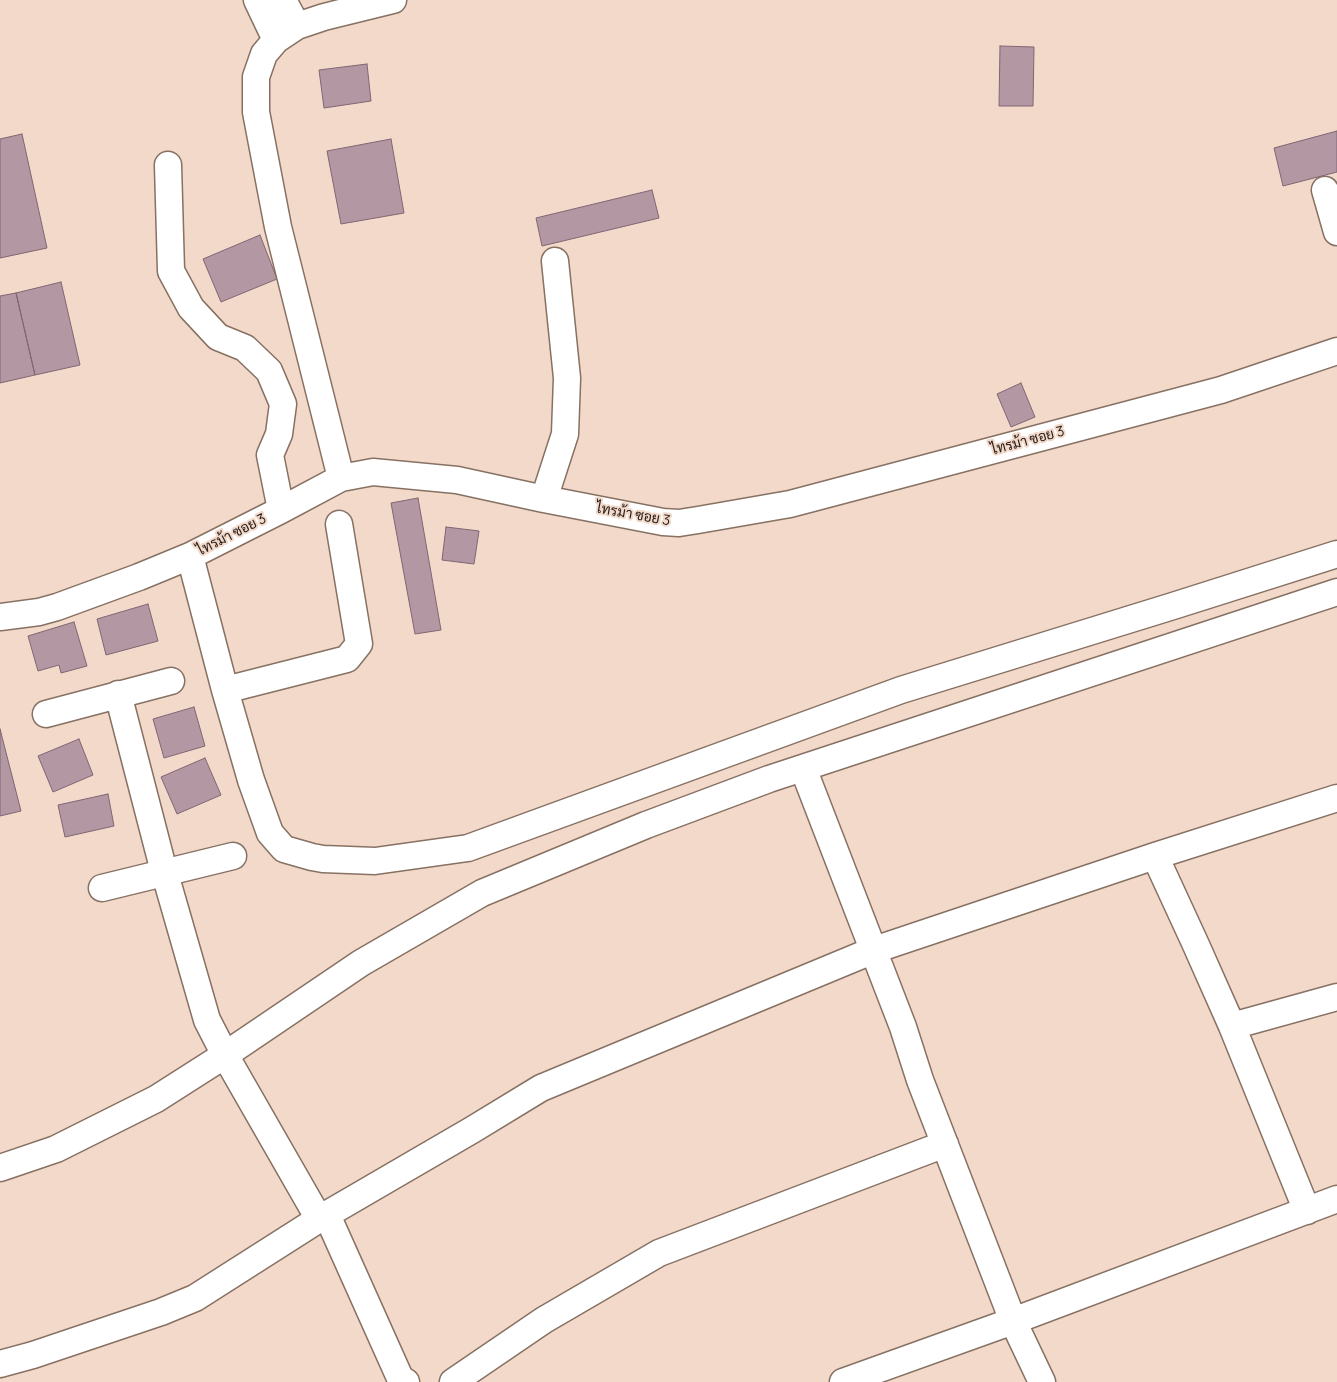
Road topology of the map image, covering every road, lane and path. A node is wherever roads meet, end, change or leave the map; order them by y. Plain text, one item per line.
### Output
1 (257, 0) edge
2 (282, 0) edge
3 (393, 0) edge
4 (286, 33) junction
5 (168, 165) dead end
6 (1325, 190) dead end
7 (1337, 232) edge
8 (555, 261) dead end
9 (1337, 351) edge
10 (341, 478) junction
11 (544, 499) junction
12 (281, 510) junction
13 (339, 524) dead end
14 (1337, 554) edge
15 (190, 556) junction
16 (1337, 592) edge
17 (0, 617) edge
18 (172, 681) dead end
19 (225, 690) junction
20 (118, 694) junction
21 (46, 714) dead end
22 (804, 768) junction
23 (1337, 798) edge
24 (233, 856) dead end
25 (1154, 856) junction
26 (164, 872) junction
27 (102, 888) dead end
28 (874, 950) junction
29 (1337, 997) edge
30 (1232, 1026) junction
31 (226, 1055) junction
32 (945, 1144) junction
33 (0, 1168) edge
34 (1337, 1199) edge
35 (1307, 1211) junction
36 (323, 1217) junction
37 (1013, 1321) junction
38 (0, 1364) edge
39 (406, 1382) edge
40 (452, 1382) edge
41 (843, 1382) edge
42 (1042, 1382) edge

1 - 4 street
2 - 4 street
3 - 4 street
4 - 10 street
5 - 12 street
6 - 7 street
8 - 11 street
9 - 11 street, ไทรม้า ซอย 3
10 - 11 street, ไทรม้า ซอย 3
10 - 12 street, ไทรม้า ซอย 3
12 - 15 street, ไทรม้า ซอย 3
13 - 19 street
14 - 19 street
15 - 17 street, ไทรม้า ซอย 3
15 - 19 street
16 - 22 street
18 - 20 street
20 - 21 street
20 - 26 street
22 - 28 street
22 - 31 street
23 - 25 street
24 - 26 street
25 - 28 street
25 - 30 street
26 - 27 street
26 - 31 street
28 - 32 street
28 - 36 street
29 - 30 street
30 - 35 street
31 - 33 street
31 - 36 street
32 - 37 street
32 - 40 street
34 - 35 street
35 - 37 street
36 - 38 street
36 - 39 street
37 - 41 street
37 - 42 street

